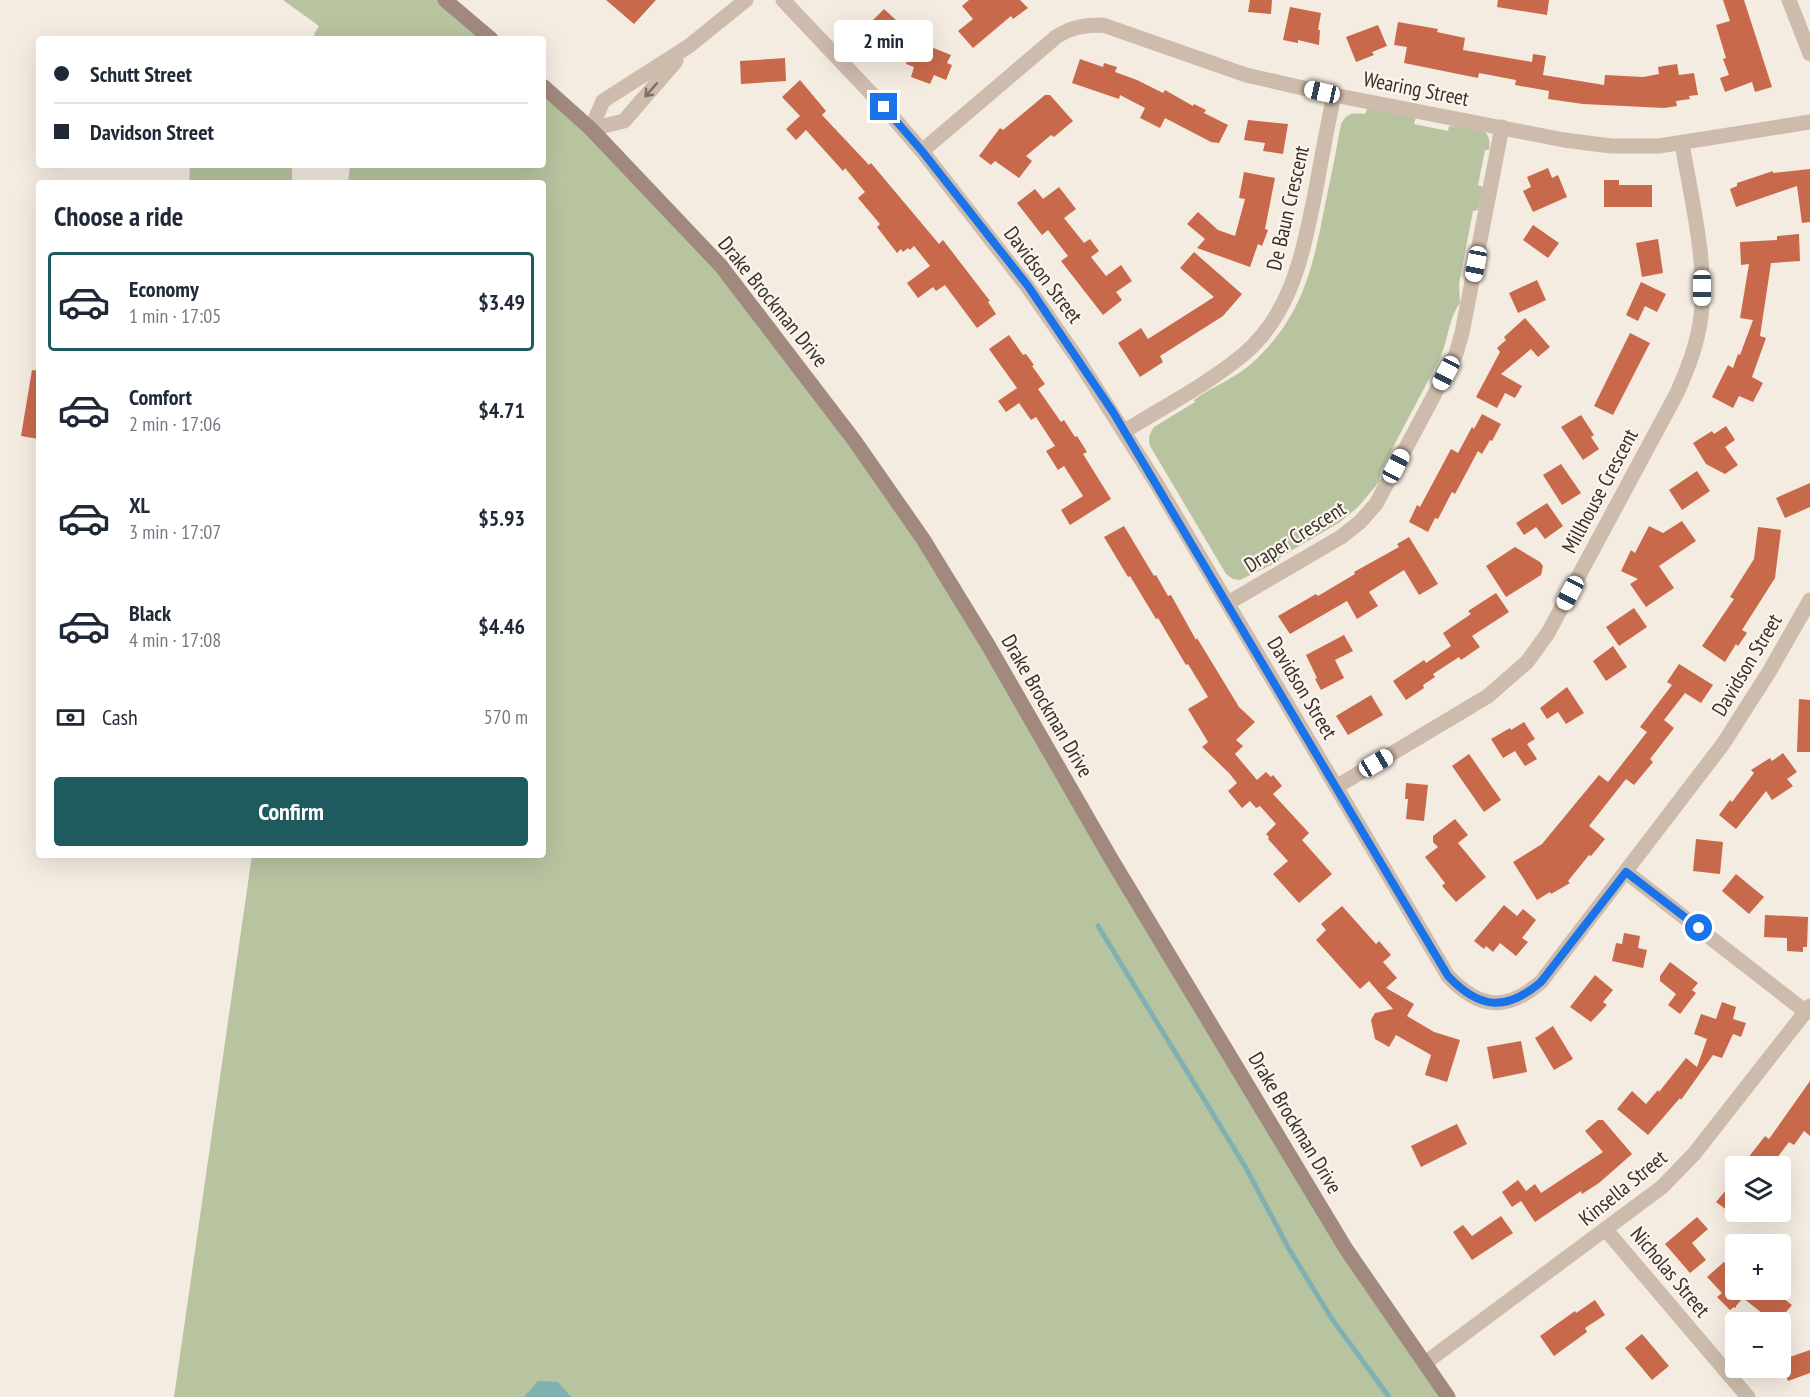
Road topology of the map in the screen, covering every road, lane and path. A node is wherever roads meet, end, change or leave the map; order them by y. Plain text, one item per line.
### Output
1 (445, 0) edge
2 (746, 0) edge
3 (783, 0) edge
4 (1789, 0) edge
5 (487, 36) edge
6 (690, 46) junction
7 (1810, 54) edge
8 (546, 89) edge
9 (1334, 95) junction
10 (1810, 122) edge
11 (1502, 127) junction
12 (591, 129) junction
13 (1682, 143) junction
14 (922, 151) junction
15 (1125, 431) junction
16 (1810, 600) edge
17 (1228, 603) junction
18 (1336, 787) junction
19 (1626, 872) junction
20 (1808, 1009) edge
21 (1606, 1230) junction
22 (1425, 1363) junction
23 (1448, 1397) edge
24 (1748, 1397) edge

1 - 5 main road
2 - 6 street
3 - 14 street, Davidson Street
4 - 7 street
6 - 12 street
6 -> 12 street
8 - 12 main road, Drake Brockman Drive
9 - 11 street, Wearing Street
9 - 14 street, Wearing Street
9 - 15 street, De Baun Crescent
10 - 13 street, Wearing Street
11 - 13 street, Wearing Street
11 - 17 street, Draper Crescent
12 - 22 main road, Drake Brockman Drive
13 - 18 street, Millhouse Crescent
14 - 15 street, Davidson Street
15 - 17 street, Davidson Street
16 - 19 street, Davidson Street
17 - 18 street, Davidson Street
18 - 19 street, Davidson Street
19 - 20 street
20 - 21 street, Kinsella Street
21 - 22 street, Kinsella Street
21 - 24 street, Nicholas Street
22 - 23 main road, Drake Brockman Drive

